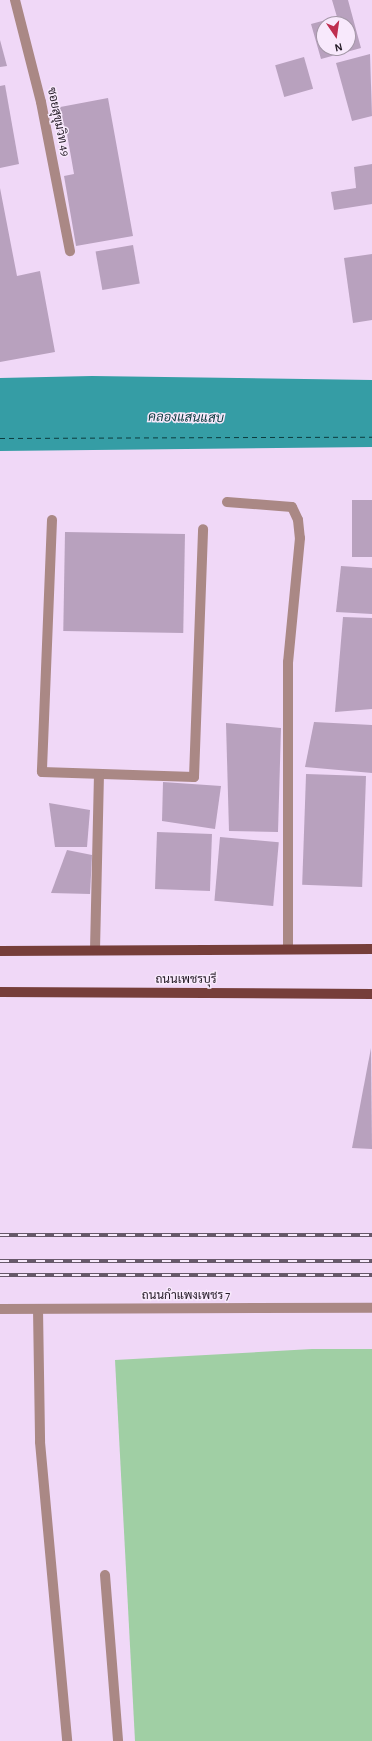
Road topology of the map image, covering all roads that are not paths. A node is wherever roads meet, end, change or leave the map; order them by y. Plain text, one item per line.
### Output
1 (16, 0) edge
2 (70, 251) dead end
3 (227, 502) dead end
4 (52, 520) dead end
5 (203, 529) dead end
6 (99, 774) junction
7 (288, 949) junction
8 (372, 949) edge
9 (95, 950) junction
10 (0, 951) edge
11 (0, 992) edge
12 (372, 994) edge
13 (372, 1308) edge
14 (0, 1309) edge
15 (38, 1309) junction
16 (105, 1575) dead end
17 (67, 1741) edge
18 (118, 1741) edge

1 - 2 street, ซอยสุขุมวิท 49
3 - 7 street
4 - 6 street
5 - 6 street
6 - 9 street
7 - 8 main road
7 - 9 main road
9 - 10 main road
11 - 12 main road, ถนนเพชรบุรี
13 - 15 street, ถนนกำแพงเพชร 7
14 - 15 street, ถนนกำแพงเพชร 7
15 - 17 street
16 - 18 street

